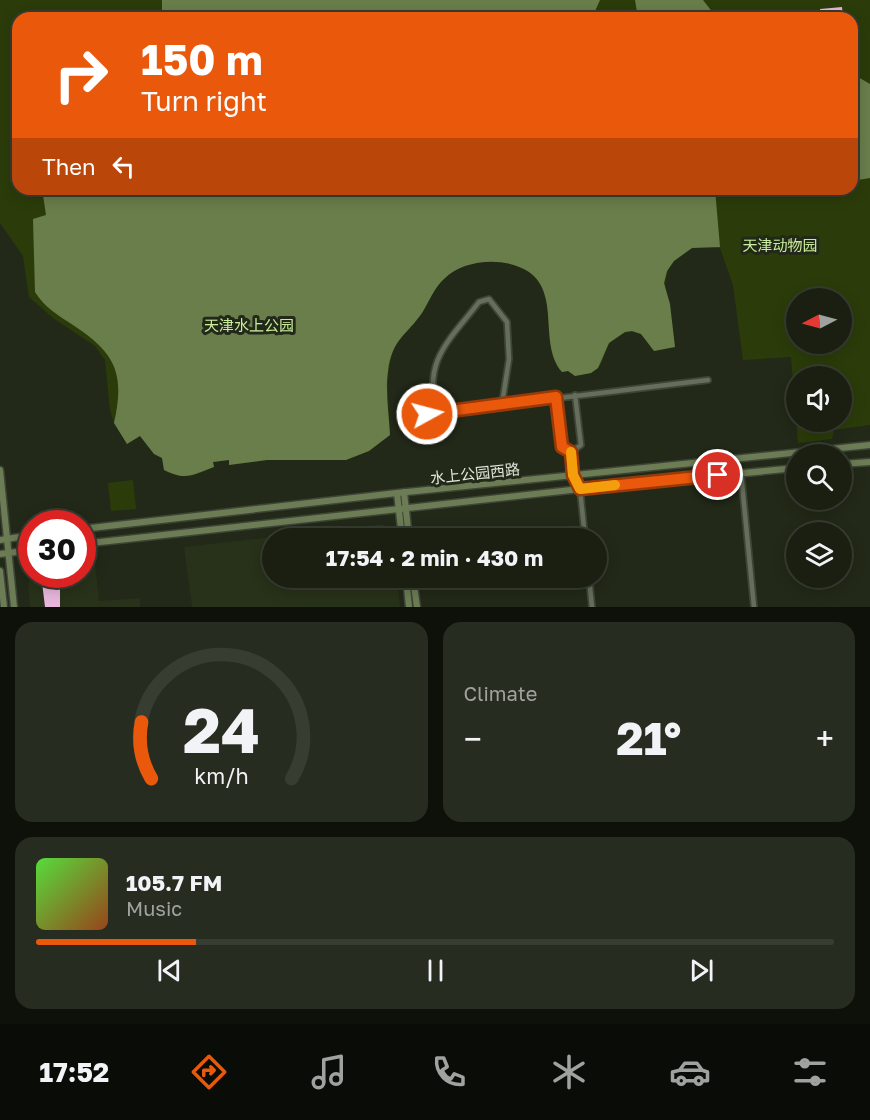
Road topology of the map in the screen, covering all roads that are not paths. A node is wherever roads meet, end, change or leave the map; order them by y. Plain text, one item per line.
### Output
1 (708, 380) dead end
2 (575, 395) junction
3 (556, 397) junction
4 (502, 404) junction
5 (437, 413) junction
6 (427, 414) dead end
7 (870, 445) edge
8 (571, 452) junction
9 (870, 462) edge
10 (852, 463) edge
11 (786, 469) edge
12 (0, 470) edge
13 (741, 473) junction
14 (573, 475) junction
15 (580, 489) junction
16 (401, 493) junction
17 (402, 508) junction
18 (96, 527) edge
19 (402, 528) edge
20 (407, 528) edge
21 (584, 528) edge
22 (18, 537) edge
23 (8, 538) junction
24 (0, 540) edge
25 (96, 542) edge
26 (18, 552) edge
27 (9, 553) junction
28 (0, 554) edge
29 (0, 571) edge
30 (407, 588) edge
31 (414, 588) edge
32 (590, 588) edge
33 (4, 607) edge
34 (14, 607) edge
35 (409, 607) edge
36 (417, 607) edge
37 (592, 607) edge
38 (754, 607) edge

1 - 2 street
2 - 3 street
2 - 8 street
3 - 4 street
3 - 8 street
4 - 5 street
4 - 5 street
5 - 6 street
7 - 14 main road, 水上公园西路
8 - 14 street
9 - 10 main road
11 - 13 main road, 水上公园西路
12 - 23 main road
13 - 15 main road, 水上公园西路
13 - 38 street
14 - 15 street
14 - 16 main road, 水上公园西路
15 - 17 main road, 水上公园西路
15 - 21 street
16 - 17 main road
16 - 18 main road, 水上公园西路
17 - 19 main road
17 - 20 main road
17 - 25 main road, 水上公园西路
22 - 23 main road
23 - 24 main road
23 - 27 main road
26 - 27 main road
27 - 28 main road
27 - 34 main road
29 - 33 main road
30 - 35 main road
31 - 36 main road
32 - 37 street

